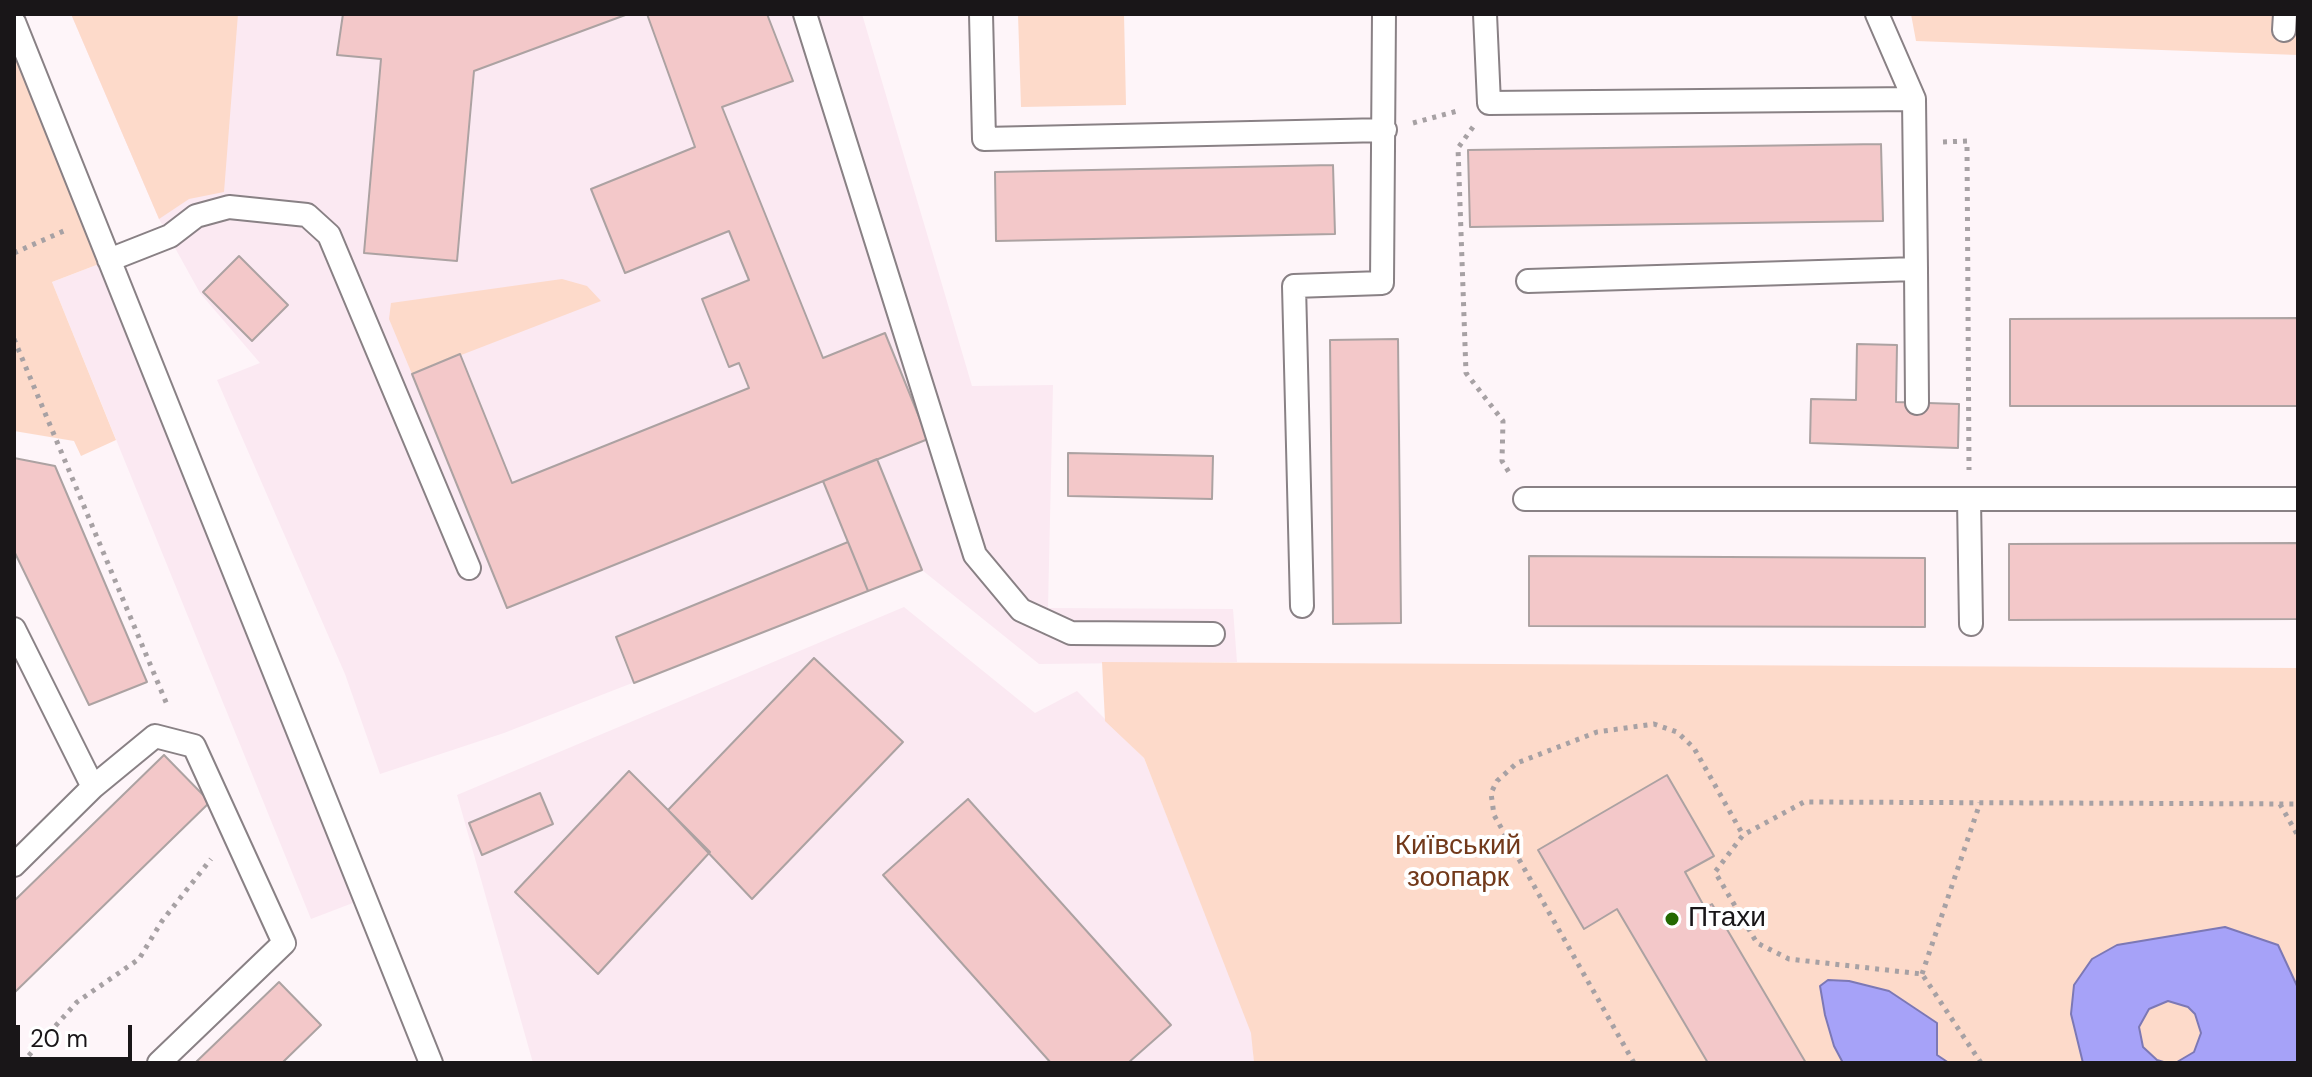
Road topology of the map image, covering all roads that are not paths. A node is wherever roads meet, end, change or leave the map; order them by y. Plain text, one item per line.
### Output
1 (805, 14) edge
2 (981, 14) edge
3 (1384, 14) edge
4 (1485, 14) edge
5 (1877, 14) edge
6 (14, 22) edge
7 (1914, 99) junction
8 (1385, 130) junction
9 (109, 260) junction
10 (1916, 269) junction
11 (1528, 281) dead end
12 (1917, 403) dead end
13 (1525, 499) dead end
14 (1969, 499) junction
15 (2298, 499) edge
16 (469, 568) dead end
17 (1302, 606) dead end
18 (1971, 624) dead end
19 (14, 629) edge
20 (1213, 634) dead end
21 (93, 787) junction
22 (14, 865) edge
23 (159, 1063) edge
24 (431, 1063) edge

1 - 20 lane
2 - 8 lane
3 - 8 lane
4 - 7 lane
5 - 7 lane
6 - 9 lane
7 - 10 lane
8 - 17 lane
9 - 16 lane
9 - 24 lane
10 - 11 lane
10 - 12 lane
13 - 14 lane
14 - 15 lane
14 - 18 lane
19 - 21 lane
21 - 22 lane
21 - 23 lane

